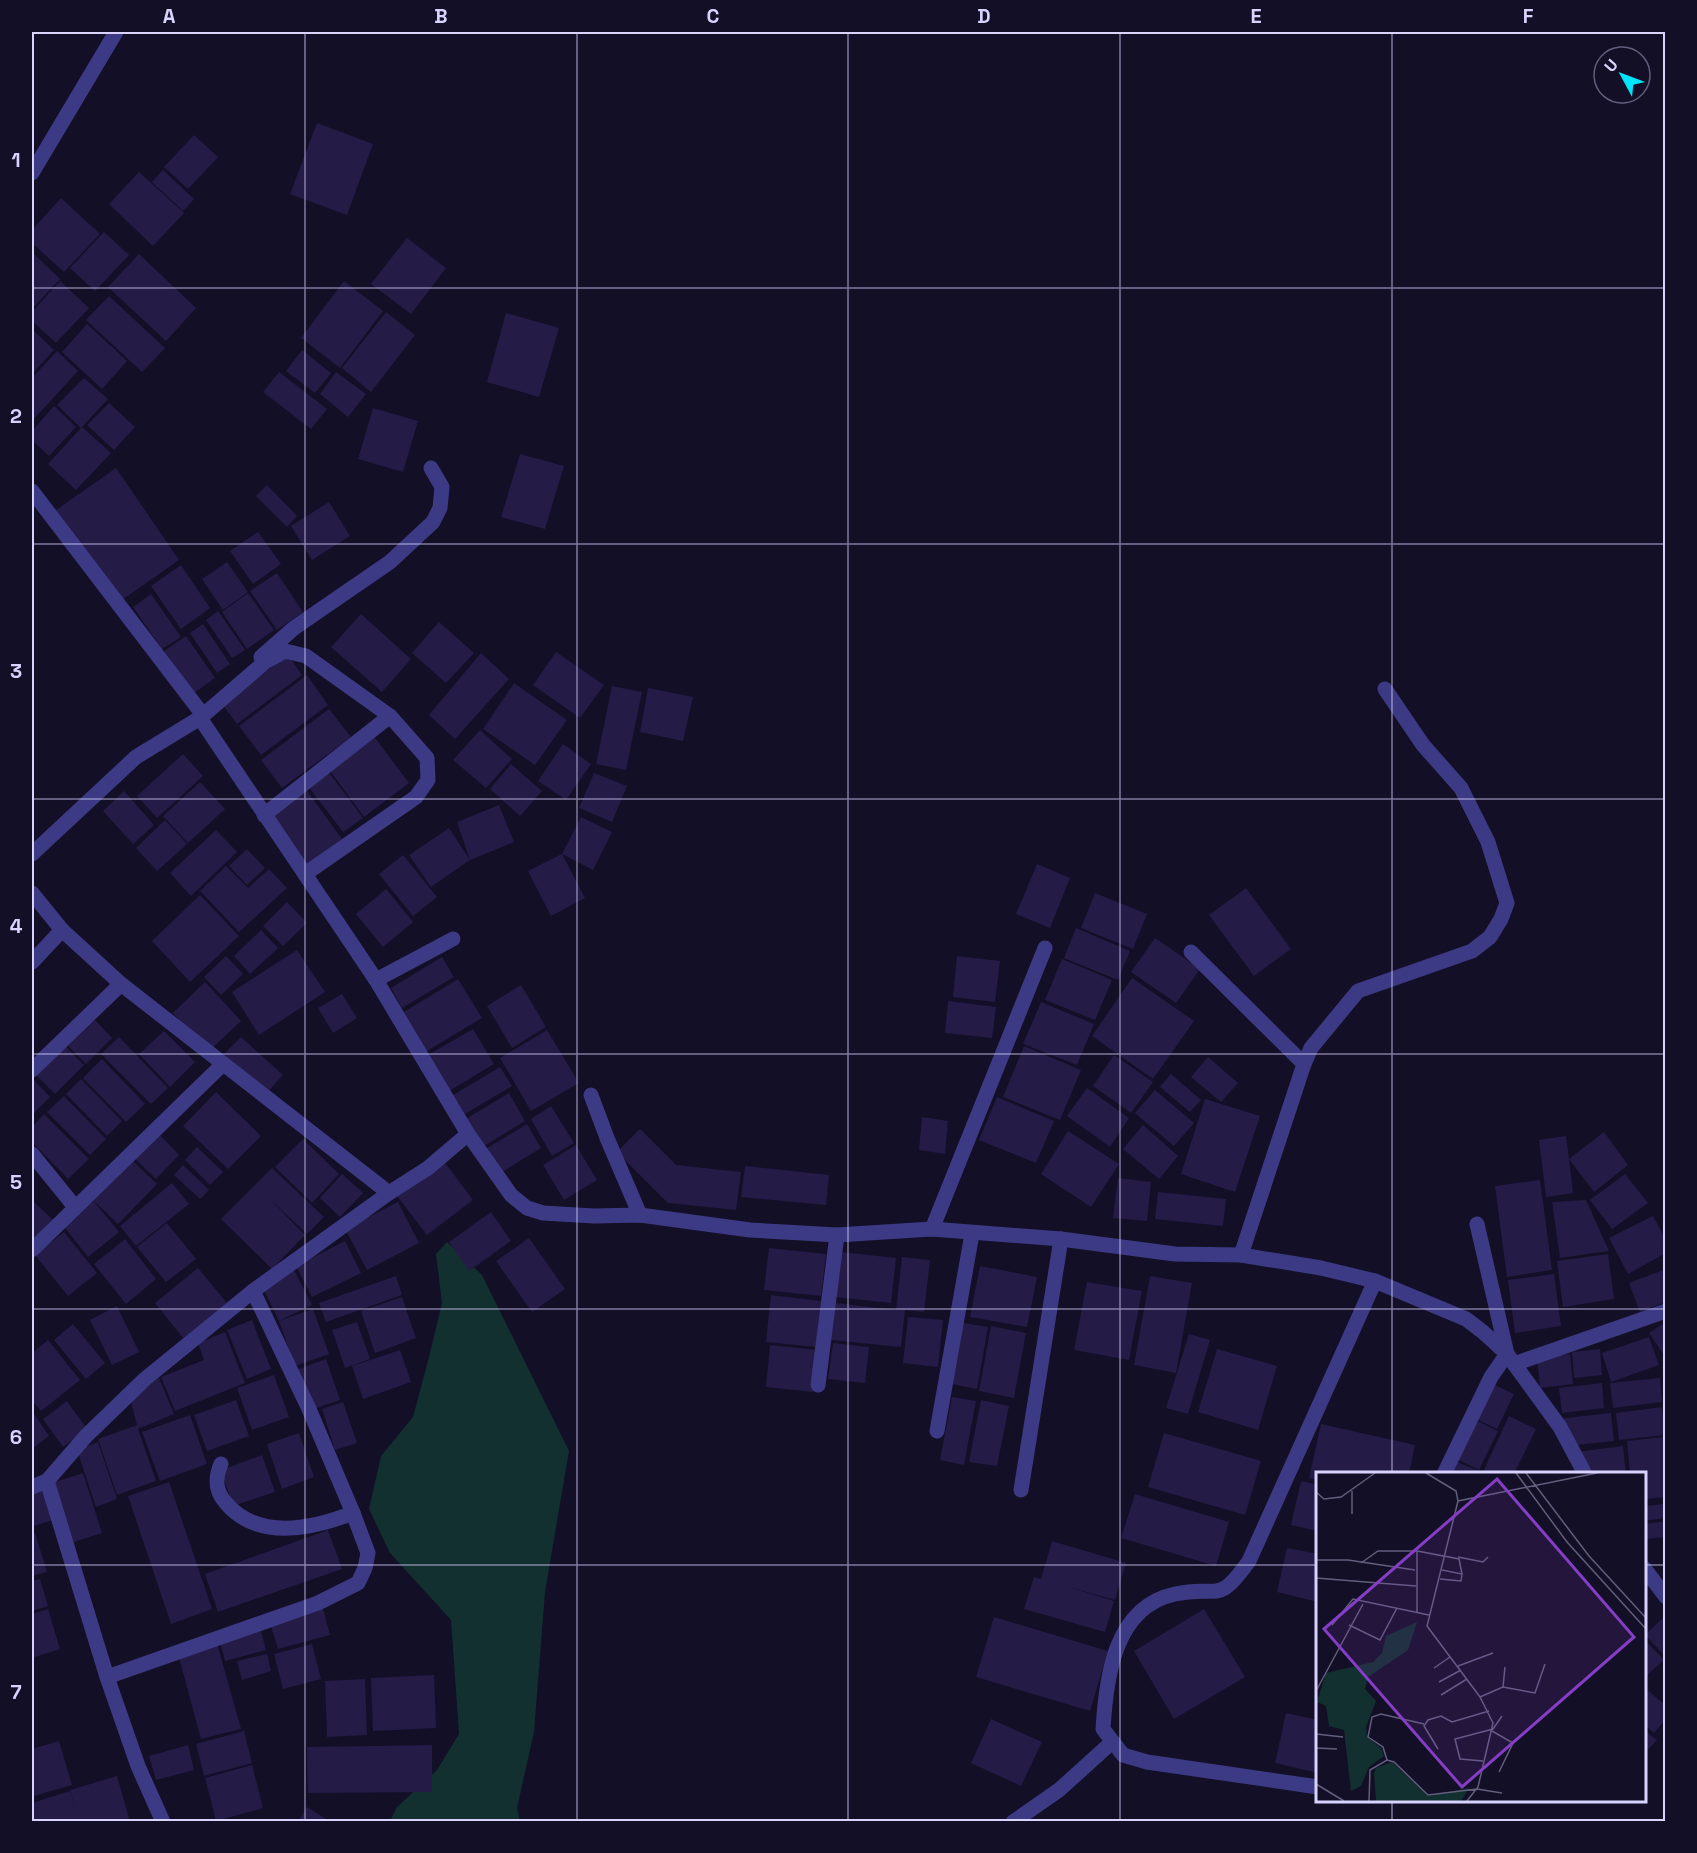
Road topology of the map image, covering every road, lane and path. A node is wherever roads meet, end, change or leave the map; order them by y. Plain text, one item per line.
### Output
1 (116, 32) edge
2 (32, 173) edge
3 (431, 468) dead end
4 (32, 491) edge
5 (1385, 689) dead end
6 (200, 715) junction
7 (390, 716) junction
8 (264, 815) junction
9 (32, 854) edge
10 (305, 874) junction
11 (32, 893) edge
12 (62, 930) junction
13 (453, 939) dead end
14 (1045, 948) dead end
15 (1191, 952) dead end
16 (32, 962) edge
17 (376, 980) junction
18 (121, 984) junction
19 (1304, 1064) junction
20 (222, 1065) junction
21 (32, 1070) edge
22 (591, 1095) dead end
23 (468, 1134) junction
24 (32, 1154) edge
25 (389, 1193) junction
26 (75, 1207) junction
27 (640, 1215) junction
28 (1477, 1224) dead end
29 (932, 1229) junction
30 (972, 1234) junction
31 (837, 1235) junction
32 (1061, 1239) junction
33 (32, 1250) edge
34 (1241, 1255) junction
35 (1375, 1281) junction
36 (253, 1291) junction
37 (1665, 1311) edge
38 (1510, 1359) junction
39 (818, 1385) dead end
40 (936, 1431) dead end
41 (221, 1464) dead end
42 (1444, 1472) edge
43 (1584, 1472) edge
44 (47, 1481) junction
45 (32, 1487) edge
46 (1021, 1490) dead end
47 (353, 1513) junction
48 (1649, 1586) edge
49 (1665, 1597) edge
50 (107, 1677) junction
51 (1111, 1743) junction
52 (1316, 1787) edge
53 (163, 1821) edge
54 (1013, 1821) edge

1 - 2 street
3 - 6 street
4 - 6 street
5 - 19 street
6 - 7 street
6 - 8 street
6 - 9 street
7 - 8 street
7 - 10 street
8 - 10 street
10 - 17 street
11 - 12 street
12 - 16 street
12 - 18 street
13 - 17 street
14 - 29 street
15 - 19 street
17 - 23 street
18 - 20 street
18 - 21 street
19 - 34 street
20 - 25 street
20 - 26 street
22 - 27 street
23 - 25 street
23 - 27 street
24 - 26 street
25 - 36 street
26 - 33 street
27 - 31 street
28 - 38 street
29 - 30 street
29 - 31 street
30 - 32 street
30 - 40 street
31 - 39 street
32 - 34 street
32 - 46 street
34 - 35 street
35 - 38 street
35 - 51 street
36 - 44 street
36 - 47 street
37 - 38 street
38 - 42 street
38 - 43 street
41 - 47 street
44 - 45 street
44 - 50 street
47 - 50 street
48 - 49 street
50 - 53 street
51 - 52 street
51 - 54 street

